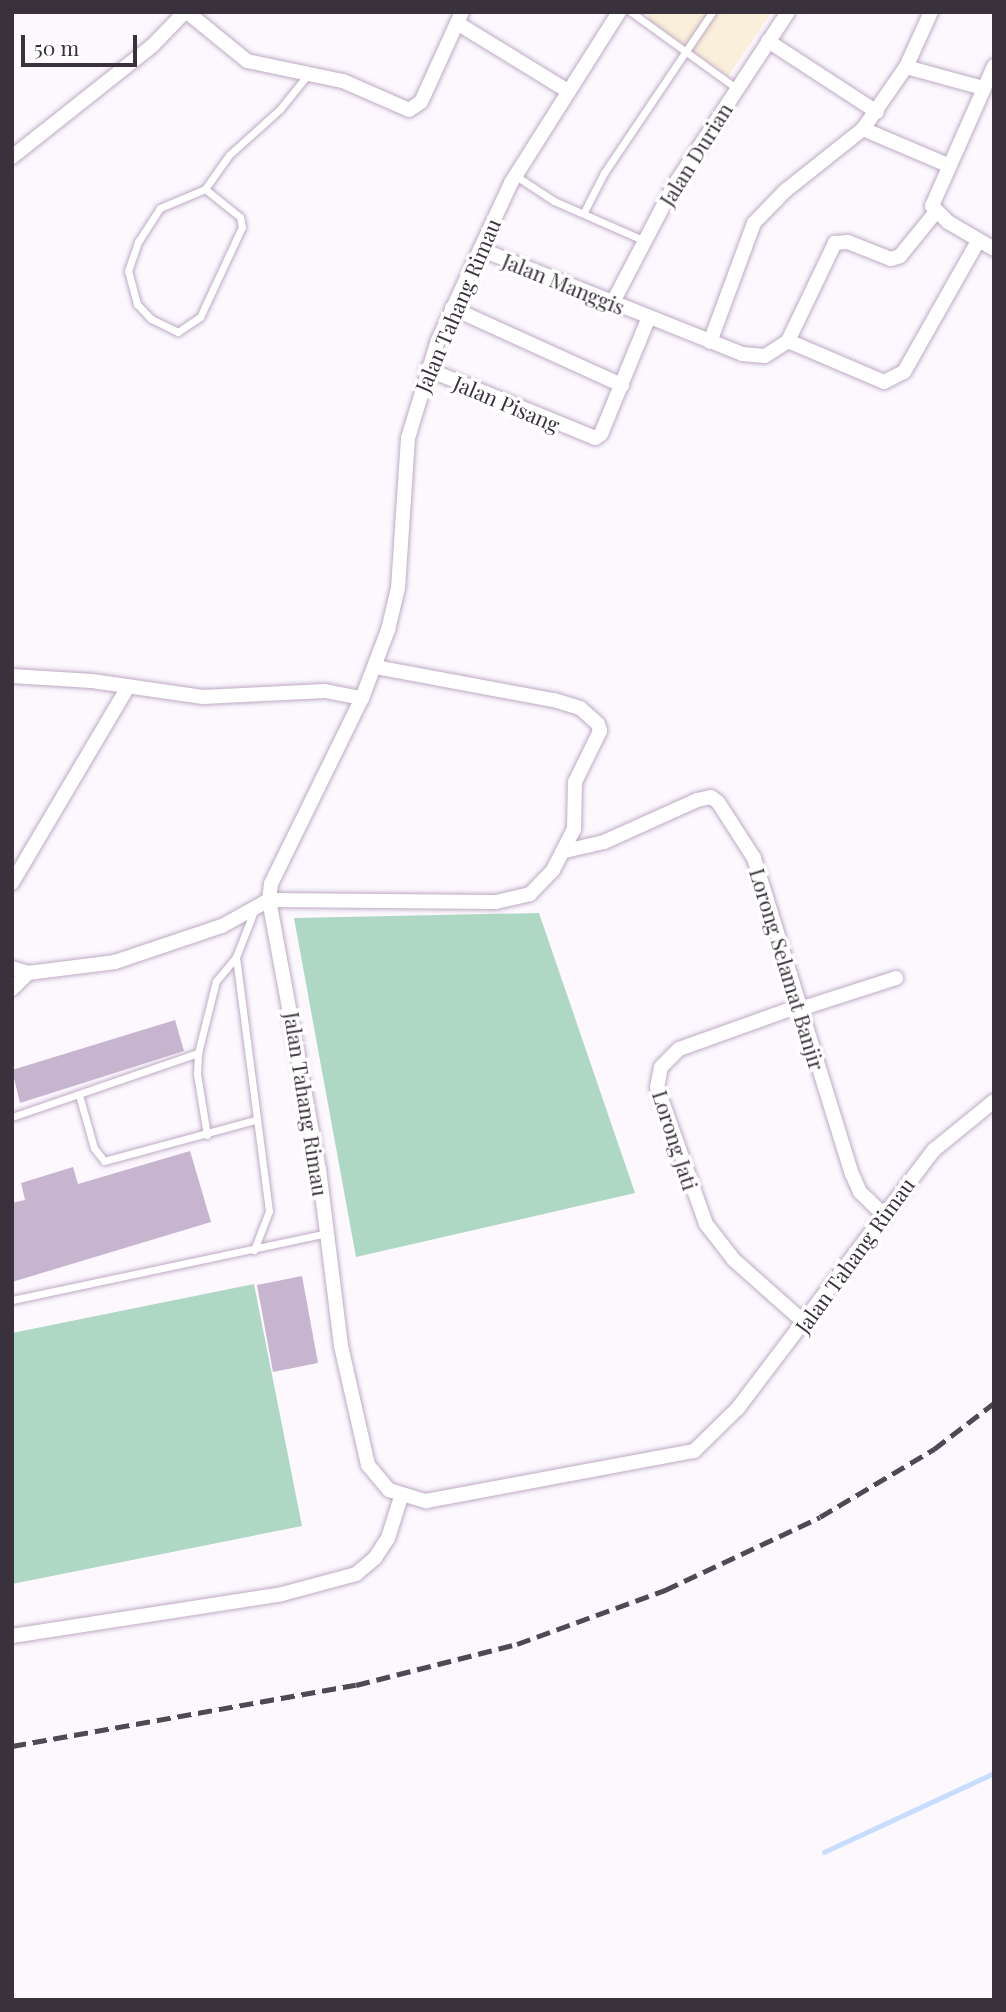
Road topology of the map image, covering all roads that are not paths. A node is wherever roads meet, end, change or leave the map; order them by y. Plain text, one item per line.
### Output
1 (186, 12) edge
2 (619, 12) edge
3 (631, 12) edge
4 (712, 12) edge
5 (788, 12) edge
6 (931, 12) edge
7 (459, 18) edge
8 (768, 41) junction
9 (685, 51) junction
10 (994, 66) edge
11 (906, 67) junction
12 (310, 72) junction
13 (736, 88) junction
14 (983, 88) junction
15 (568, 91) junction
16 (877, 111) junction
17 (863, 129) junction
18 (12, 158) edge
19 (948, 165) junction
20 (515, 176) junction
21 (205, 189) junction
22 (584, 212) junction
23 (935, 213) junction
24 (643, 240) junction
25 (978, 241) junction
26 (480, 249) junction
27 (994, 249) edge
28 (612, 302) junction
29 (453, 308) junction
30 (649, 317) junction
31 (788, 341) junction
32 (710, 342) junction
33 (427, 369) junction
34 (622, 386) junction
35 (375, 667) junction
36 (12, 677) edge
37 (128, 687) junction
38 (362, 698) junction
39 (565, 851) junction
40 (12, 883) edge
41 (262, 904) junction
42 (236, 957) junction
43 (12, 968) edge
44 (28, 973) junction
45 (896, 978) dead end
46 (12, 989) edge
47 (799, 1007) junction
48 (198, 1053) junction
49 (79, 1095) junction
50 (994, 1101) edge
51 (12, 1117) edge
52 (256, 1120) junction
53 (207, 1135) junction
54 (882, 1213) junction
55 (327, 1233) junction
56 (254, 1250) junction
57 (12, 1300) edge
58 (805, 1323) junction
59 (401, 1497) junction
60 (12, 1636) edge

1 - 12 street
1 - 18 street
2 - 15 street, Jalan Tahang Rimau
3 - 9 lane
4 - 9 lane
5 - 8 street, Jalan Durian
6 - 11 street
7 - 12 street
7 - 15 street
8 - 13 street, Jalan Durian
8 - 16 street
9 - 13 lane
9 - 22 lane
10 - 14 street
11 - 14 street
11 - 16 street
12 - 21 lane
13 - 24 street, Jalan Durian
14 - 19 street
15 - 20 street, Jalan Tahang Rimau
16 - 17 street
17 - 19 street
17 - 32 street
19 - 23 street
20 - 22 lane
20 - 26 street, Jalan Tahang Rimau
21 - 21 lane
22 - 24 lane
23 - 25 street
23 - 31 street
24 - 28 street, Jalan Durian
25 - 27 street
25 - 31 street
26 - 28 street, Jalan Manggis
26 - 29 street, Jalan Tahang Rimau
28 - 30 street, Jalan Manggis
29 - 33 street, Jalan Tahang Rimau
29 - 34 street
30 - 32 street, Jalan Manggis
30 - 34 street
31 - 32 street, Jalan Manggis
33 - 34 street, Jalan Pisang
33 - 35 street, Jalan Tahang Rimau
35 - 38 street, Jalan Tahang Rimau
35 - 39 street
36 - 37 street
37 - 38 street
37 - 40 street
38 - 41 street, Jalan Tahang Rimau
39 - 41 street
39 - 47 street, Lorong Selamat Banjir
41 - 42 lane
41 - 44 street
41 - 55 street, Jalan Tahang Rimau
42 - 48 lane
42 - 52 lane
43 - 44 street
44 - 46 street
45 - 47 street, Lorong Jati
47 - 54 street, Lorong Selamat Banjir
47 - 58 street, Lorong Jati
48 - 49 lane
48 - 53 lane
49 - 51 lane
49 - 53 lane
50 - 54 street, Jalan Tahang Rimau
52 - 53 lane
52 - 56 lane
54 - 58 street, Jalan Tahang Rimau
55 - 56 lane
55 - 59 street, Jalan Tahang Rimau
56 - 57 lane
58 - 59 street, Jalan Tahang Rimau
59 - 60 street

